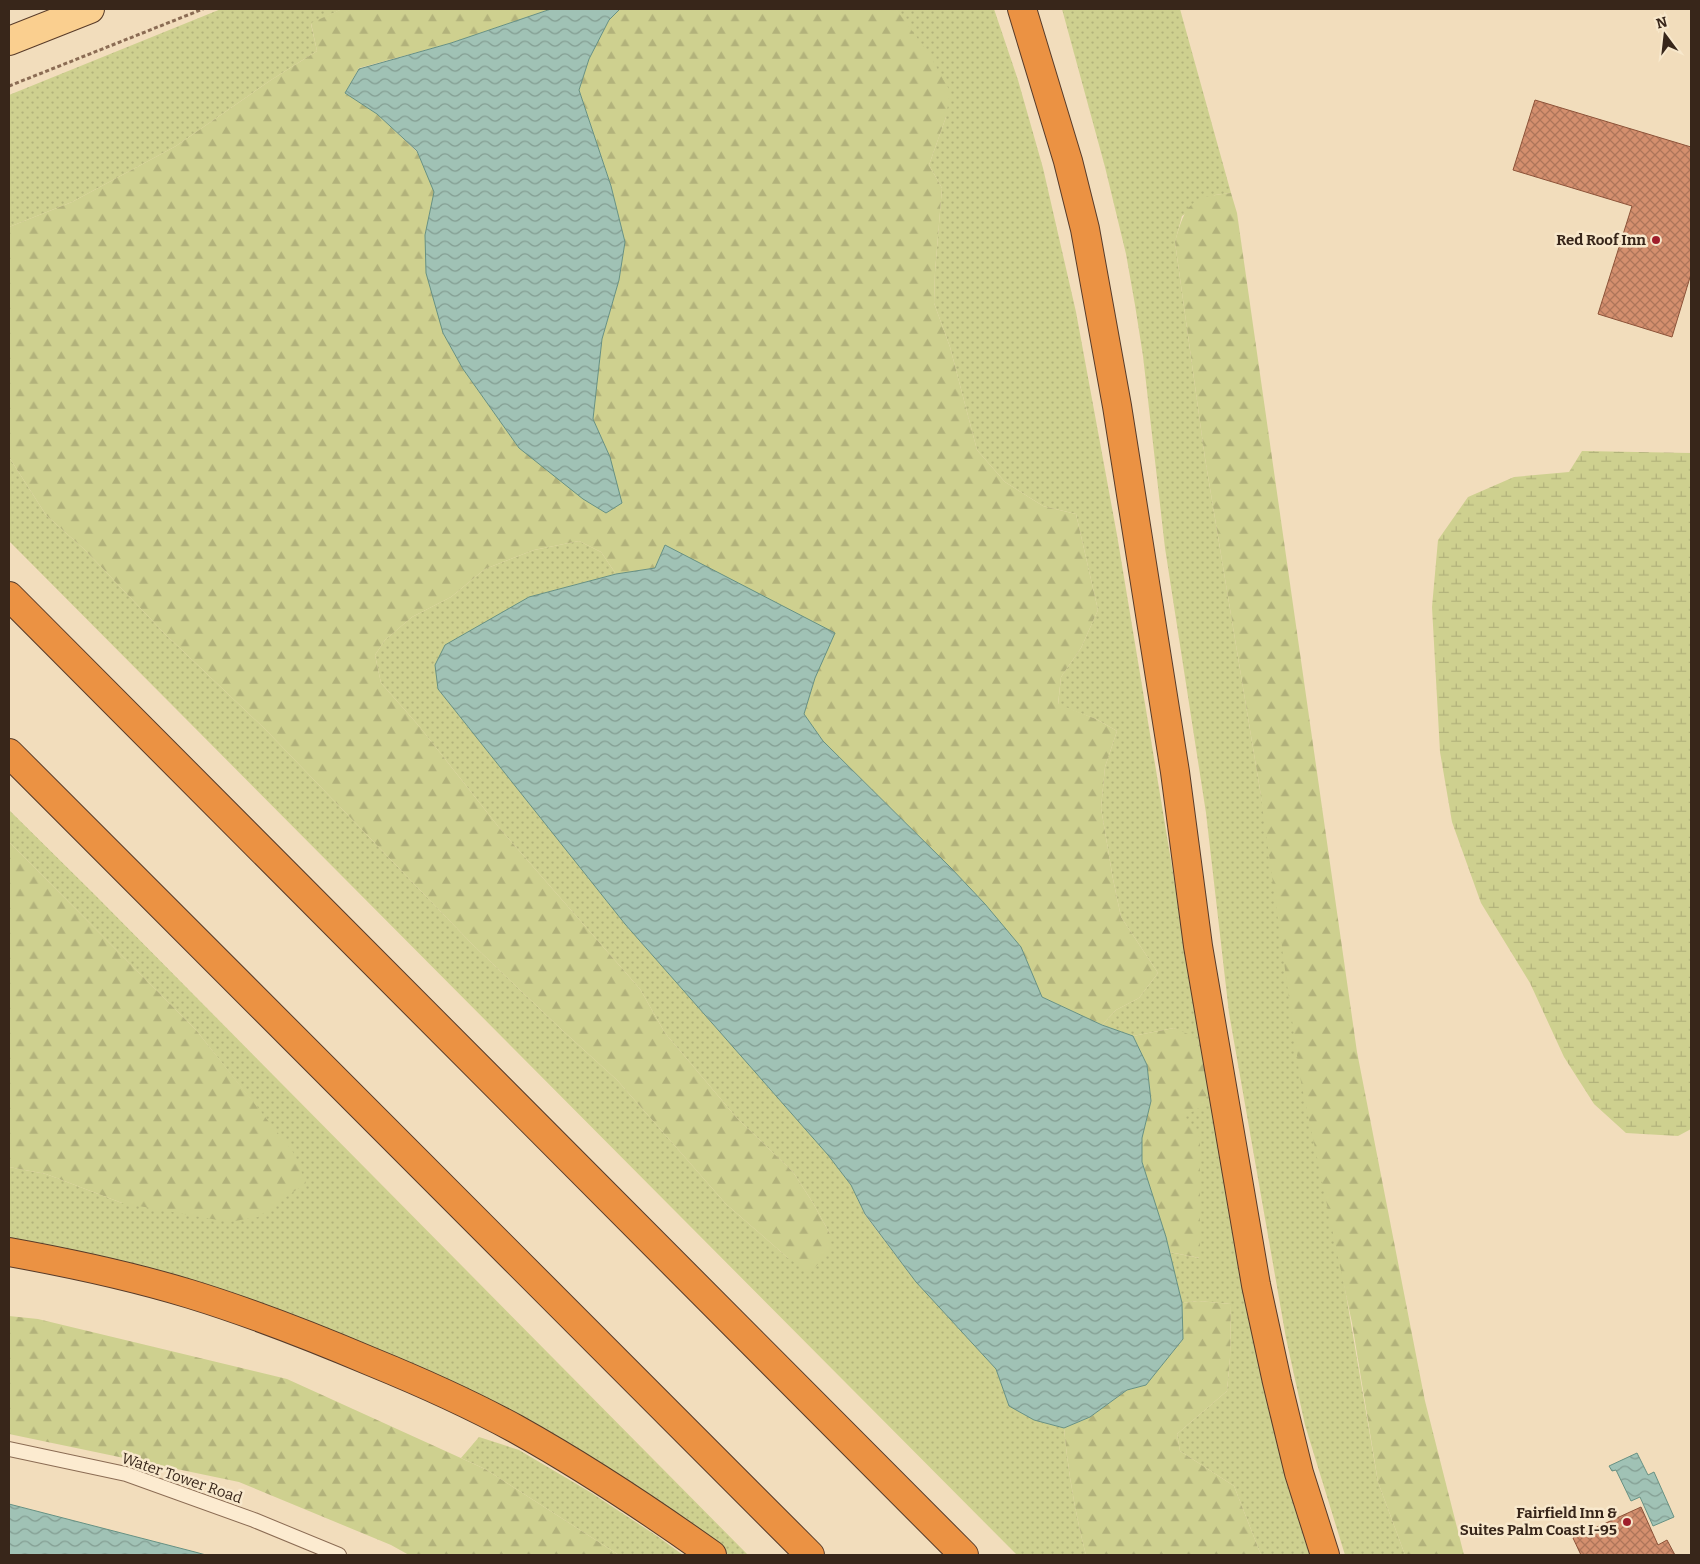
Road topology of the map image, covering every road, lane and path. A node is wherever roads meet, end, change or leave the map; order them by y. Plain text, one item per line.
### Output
1 (90, 9) edge
2 (203, 9) edge
3 (1022, 9) edge
4 (9, 41) edge
5 (9, 86) edge
6 (9, 596) edge
7 (9, 753) edge
8 (9, 1252) edge
9 (9, 1449) edge
10 (338, 1555) edge
11 (712, 1555) edge
12 (810, 1555) edge
13 (964, 1555) edge
14 (1325, 1555) edge

1 - 4 main road
2 - 5 path
3 - 14 highway
6 - 13 highway
7 - 12 highway
8 - 11 highway
9 - 10 lane, Water Tower Road

